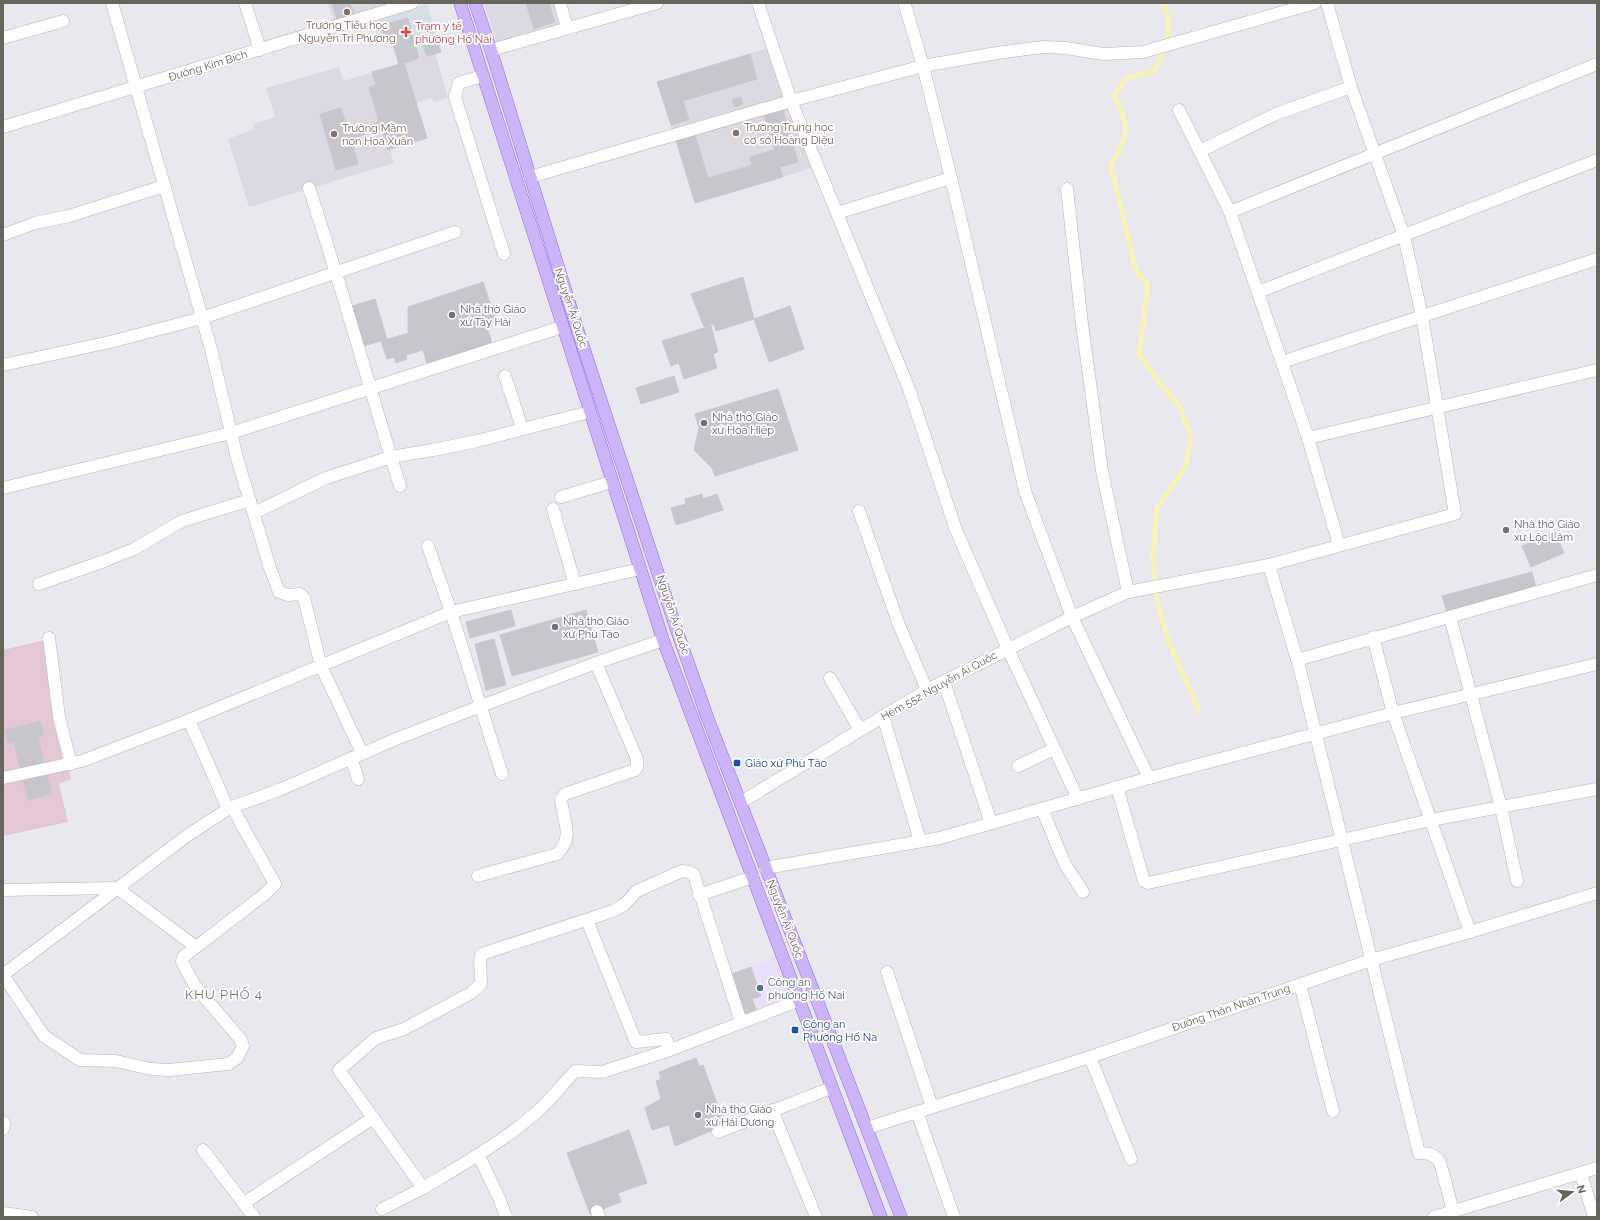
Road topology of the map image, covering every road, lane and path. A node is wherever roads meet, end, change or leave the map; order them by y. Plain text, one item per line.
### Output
1 (245, 3) edge
2 (412, 3) edge
3 (460, 3) edge
4 (475, 3) edge
5 (560, 3) edge
6 (657, 3) edge
7 (758, 3) edge
8 (1315, 3) edge
9 (1327, 3) edge
10 (114, 4) edge
11 (905, 5) dead end
12 (63, 21) dead end
13 (567, 28) junction
14 (3, 38) edge
15 (260, 50) junction
16 (491, 50) junction
17 (1597, 64) edge
18 (923, 66) junction
19 (482, 76) junction
20 (1351, 87) junction
21 (137, 88) junction
22 (791, 101) junction
23 (1179, 110) dead end
24 (3, 127) edge
25 (1200, 151) junction
26 (1375, 153) junction
27 (1597, 160) edge
28 (530, 177) junction
29 (951, 178) junction
30 (164, 186) junction
31 (310, 188) dead end
32 (1067, 189) dead end
33 (1230, 212) junction
34 (837, 213) junction
35 (455, 232) dead end
36 (3, 235) edge
37 (1404, 236) junction
38 (504, 254) dead end
39 (1597, 259) edge
40 (337, 273) junction
41 (1258, 292) junction
42 (1422, 316) junction
43 (202, 318) junction
44 (562, 327) junction
45 (1282, 362) junction
46 (3, 365) edge
47 (1597, 370) edge
48 (505, 376) dead end
49 (371, 390) junction
50 (1439, 406) junction
51 (589, 412) junction
52 (522, 428) junction
53 (231, 433) junction
54 (1308, 438) junction
55 (390, 457) junction
56 (611, 482) junction
57 (400, 486) dead end
58 (3, 488) edge
59 (561, 497) dead end
60 (250, 500) junction
61 (553, 509) dead end
62 (859, 512) dead end
63 (254, 513) junction
64 (1339, 545) junction
65 (428, 546) dead end
66 (1269, 565) junction
67 (640, 569) junction
68 (1597, 575) edge
69 (39, 584) dead end
70 (575, 584) junction
71 (1128, 592) junction
72 (451, 612) junction
73 (1072, 617) junction
74 (1450, 617) junction
75 (678, 634) junction
76 (1373, 637) junction
77 (49, 638) dead end
78 (663, 640) junction
79 (1008, 650) junction
80 (1297, 660) junction
81 (596, 663) junction
82 (1597, 664) edge
83 (321, 666) junction
84 (830, 678) dead end
85 (944, 682) junction
86 (928, 690) junction
87 (1472, 695) junction
88 (481, 706) junction
89 (1393, 713) junction
90 (883, 716) junction
91 (189, 720) junction
92 (860, 730) junction
93 (1315, 734) junction
94 (1054, 749) junction
95 (356, 756) junction
96 (71, 764) junction
97 (1018, 766) dead end
98 (502, 774) dead end
99 (3, 778) edge
100 (1149, 778) junction
101 (358, 779) dead end
102 (1117, 787) junction
103 (1597, 789) edge
104 (1078, 799) junction
105 (741, 802) junction
106 (1501, 807) junction
107 (230, 808) junction
108 (1042, 809) junction
109 (1431, 820) junction
110 (991, 823) junction
111 (1341, 840) junction
112 (920, 841) junction
113 (765, 868) junction
114 (478, 876) dead end
115 (753, 877) junction
116 (1517, 881) dead end
117 (117, 888) junction
118 (3, 890) edge
119 (1083, 892) dead end
120 (1597, 894) edge
121 (700, 895) junction
122 (587, 920) junction
123 (1470, 932) junction
124 (196, 947) junction
125 (1371, 960) junction
126 (887, 972) dead end
127 (3, 976) edge
128 (1300, 984) junction
129 (800, 1000) junction
130 (741, 1022) junction
131 (670, 1050) junction
132 (1090, 1057) junction
133 (831, 1088) junction
134 (932, 1107) junction
135 (772, 1110) junction
136 (1333, 1111) dead end
137 (917, 1112) junction
138 (373, 1118) junction
139 (868, 1128) junction
140 (718, 1132) dead end
141 (203, 1150) dead end
142 (479, 1156) junction
143 (1131, 1159) dead end
144 (1597, 1168) edge
145 (1581, 1174) junction
146 (423, 1188) junction
147 (244, 1203) junction
148 (382, 1209) dead end
149 (1453, 1212) junction
150 (3, 1213) edge
151 (879, 1214) edge
152 (32, 1217) edge
153 (254, 1217) edge
154 (506, 1217) edge
155 (816, 1217) edge
156 (901, 1217) edge
157 (954, 1217) edge
158 (1434, 1217) edge
159 (1594, 1217) edge

1 - 15 street
2 - 15 street, Đường Kim Bích
3 - 19 main road, Nguyễn Ái Quốc
4 - 16 main road, Nguyễn Ái Quốc
5 - 13 street
6 - 13 street
7 - 22 street
8 - 18 street
9 - 20 street
10 - 21 street
11 - 18 street
12 - 14 street
13 - 16 street
15 - 21 street, Đường Kim Bích
16 - 28 main road, Nguyễn Ái Quốc
17 - 26 street
18 - 22 street
18 - 29 street
19 - 38 street
19 - 44 main road, Nguyễn Ái Quốc
20 - 25 street
20 - 26 street
21 - 24 street, Đường Kim Bích
21 - 30 street
22 - 28 street
22 - 34 street
23 - 25 street
25 - 33 street
26 - 33 street
26 - 37 street
27 - 37 street
28 - 75 main road, Nguyễn Ái Quốc
29 - 34 street
29 - 73 street
30 - 36 street
30 - 43 street
31 - 40 street
32 - 71 street
33 - 41 street
34 - 79 street
35 - 40 street
37 - 41 street
37 - 42 street
39 - 42 street
40 - 43 street
40 - 49 street
41 - 45 street
42 - 45 street
42 - 50 street
43 - 46 street
43 - 53 street
44 - 49 street
44 - 51 main road, Nguyễn Ái Quốc
45 - 54 street
47 - 50 street
48 - 52 street
49 - 53 street
49 - 55 street
50 - 54 street
50 - 64 street, Hẻm 552 Nguyễn Ái Quốc
51 - 52 street
51 - 56 main road, Nguyễn Ái Quốc
52 - 55 street
53 - 58 street
53 - 60 street
54 - 64 street
55 - 57 street
55 - 63 street
56 - 59 street
56 - 67 main road, Nguyễn Ái Quốc
60 - 63 street
60 - 69 street
61 - 70 street
62 - 86 street
63 - 83 street
64 - 66 street, Hẻm 552 Nguyễn Ái Quốc
65 - 72 street
66 - 71 street, Hẻm 552 Nguyễn Ái Quốc
66 - 80 street
67 - 70 street
67 - 78 main road, Nguyễn Ái Quốc
68 - 74 street
70 - 72 street
71 - 73 street, Hẻm 552 Nguyễn Ái Quốc
72 - 83 street
72 - 88 street
73 - 79 street, Hẻm 552 Nguyễn Ái Quốc
73 - 100 street
74 - 76 street
74 - 87 street
75 - 78 main road
75 - 105 main road, Nguyễn Ái Quốc
76 - 80 street
76 - 89 street
77 - 96 street
78 - 81 street
78 - 115 main road, Nguyễn Ái Quốc
79 - 85 street, Hẻm 552 Nguyễn Ái Quốc
79 - 94 street
80 - 93 street
81 - 88 street
81 - 114 street
82 - 87 street
83 - 91 street
83 - 95 street
84 - 92 street
85 - 86 street, Hẻm 552 Nguyễn Ái Quốc
85 - 110 street
86 - 90 street, Hẻm 552 Nguyễn Ái Quốc
87 - 89 street
87 - 106 street
88 - 95 street
88 - 98 street
89 - 93 street
89 - 109 street
90 - 92 street, Hẻm 552 Nguyễn Ái Quốc
90 - 112 street
91 - 96 street
91 - 107 street
92 - 105 street, Hẻm 552 Nguyễn Ái Quốc
93 - 100 street
93 - 111 street
94 - 97 street
94 - 104 street
95 - 101 street
95 - 107 street
96 - 99 street
100 - 102 street
102 - 104 street
102 - 111 street
103 - 106 street
104 - 108 street
105 - 113 main road, Nguyễn Ái Quốc
106 - 109 street
106 - 116 street
107 - 117 street
107 - 124 street
108 - 110 street
108 - 119 street
109 - 111 street
109 - 123 street
110 - 112 street
111 - 125 street
112 - 113 street
113 - 139 main road, Nguyễn Ái Quốc
115 - 121 street
115 - 129 main road, Nguyễn Ái Quốc
117 - 118 street
117 - 124 street
117 - 127 street
120 - 123 street, Đường Thân Nhân Trung
121 - 122 street
121 - 130 street
122 - 131 street
122 - 138 street
123 - 125 street, Đường Thân Nhân Trung
124 - 127 street
125 - 128 street, Đường Thân Nhân Trung
125 - 149 street
126 - 134 street
128 - 132 street, Đường Thân Nhân Trung
128 - 136 street
129 - 130 street
129 - 133 main road, Nguyễn Ái Quốc
130 - 131 street
131 - 142 street
132 - 134 street, Đường Thân Nhân Trung
132 - 143 street
133 - 135 street
133 - 151 main road, Nguyễn Ái Quốc
134 - 137 street, Đường Thân Nhân Trung
135 - 140 street
135 - 155 street
137 - 139 street, Đường Thân Nhân Trung
137 - 157 street
138 - 146 street
138 - 147 street
139 - 156 main road, Nguyễn Ái Quốc
141 - 147 street
142 - 146 street
142 - 154 street
144 - 145 street
145 - 149 street
145 - 159 street
146 - 148 street
147 - 153 street
149 - 158 street
150 - 152 street

